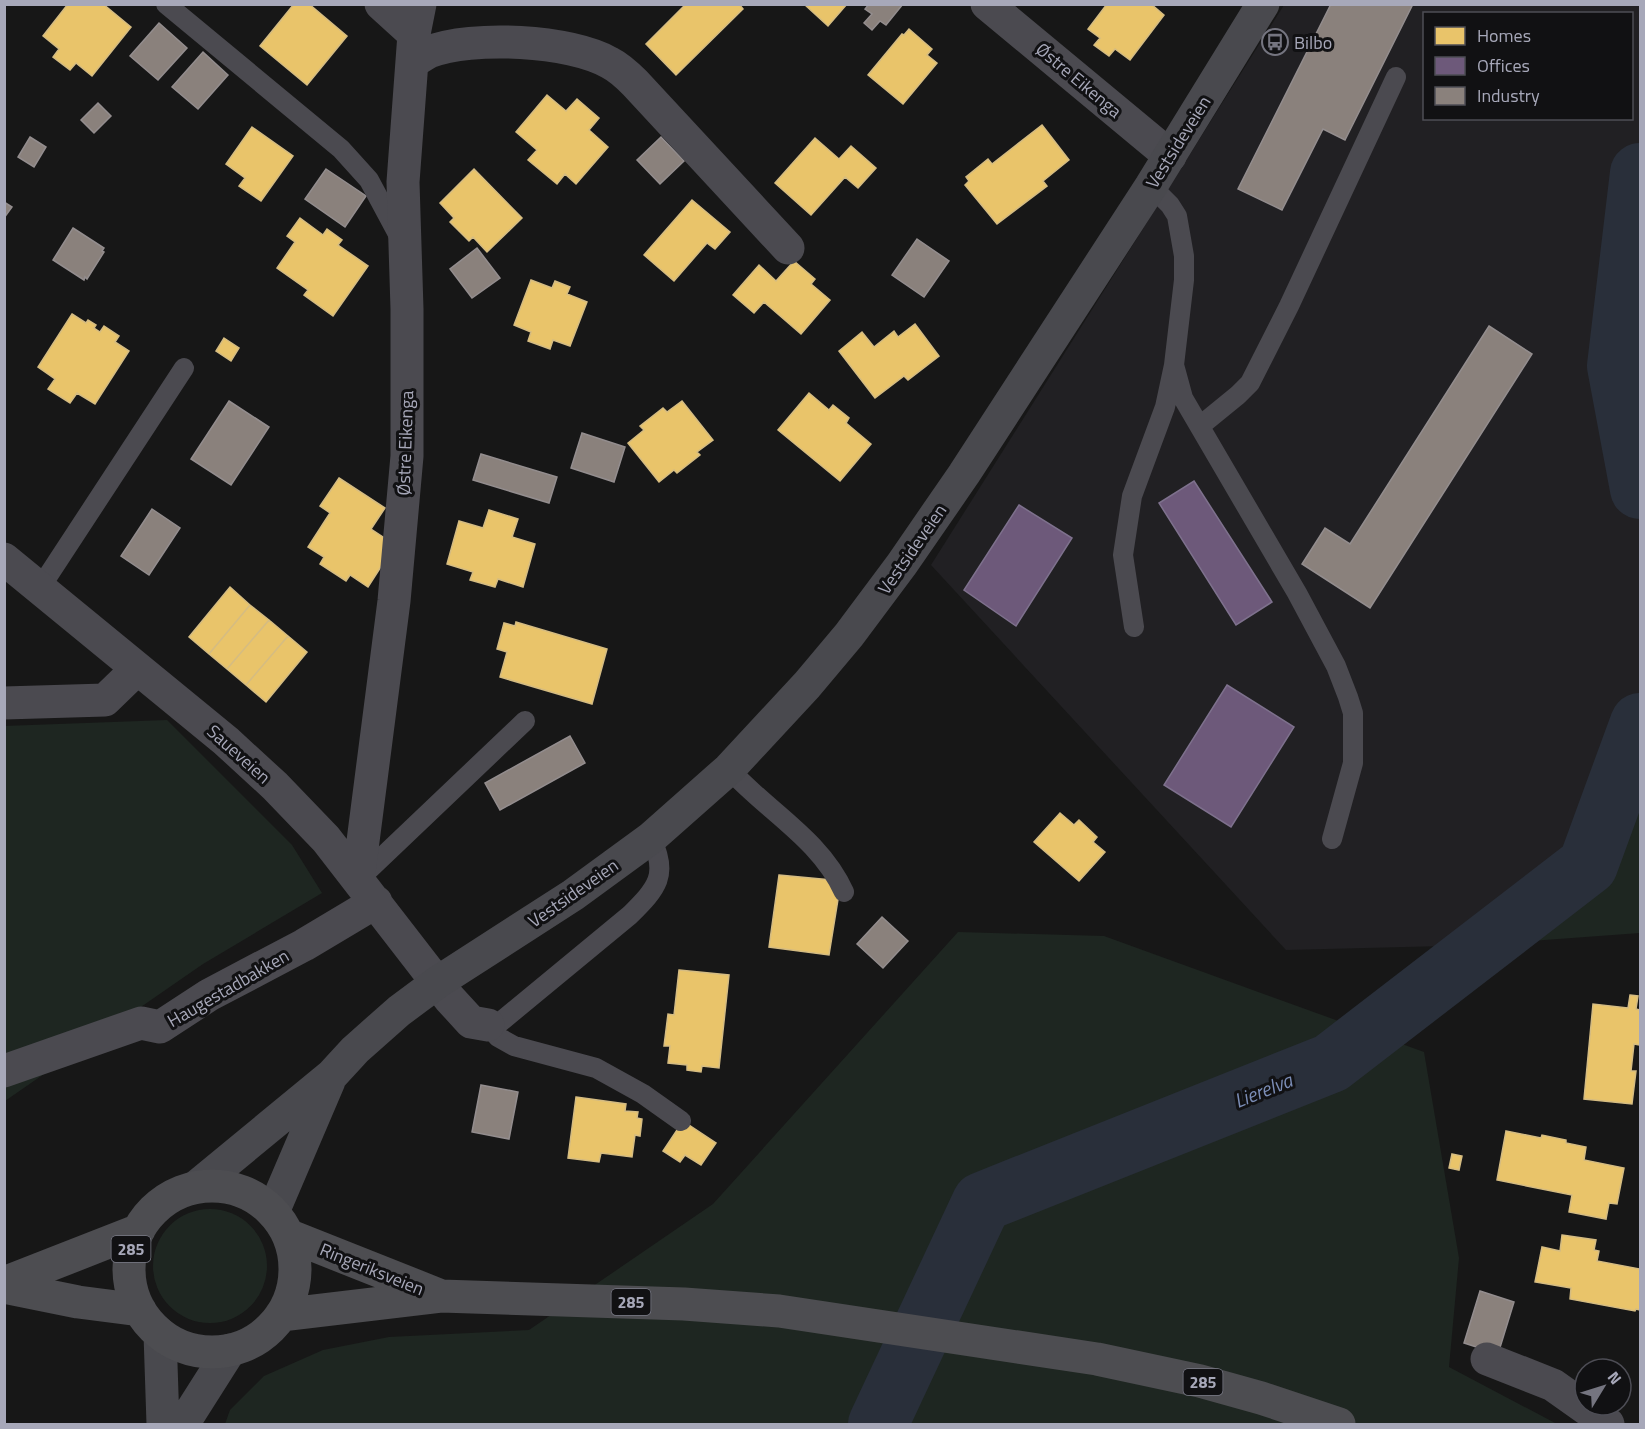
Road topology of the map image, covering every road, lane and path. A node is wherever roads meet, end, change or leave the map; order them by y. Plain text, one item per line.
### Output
1 (166, 4) edge
2 (381, 4) edge
3 (987, 4) edge
4 (1263, 4) edge
5 (415, 33) edge
6 (1396, 77) dead end
7 (1170, 156) junction
8 (1151, 186) junction
9 (403, 243) junction
10 (788, 248) dead end
11 (1174, 365) junction
12 (184, 368) dead end
13 (1200, 426) junction
14 (4, 560) edge
15 (40, 588) junction
16 (1134, 627) dead end
17 (137, 669) junction
18 (4, 703) edge
19 (525, 721) dead end
20 (729, 769) junction
21 (651, 838) junction
22 (1332, 839) dead end
23 (367, 891) junction
24 (844, 892) dead end
25 (438, 982) junction
26 (488, 1025) junction
27 (4, 1071) edge
28 (332, 1075) junction
29 (681, 1121) dead end
30 (196, 1187) junction
31 (281, 1223) junction
32 (139, 1230) junction
33 (4, 1285) edge
34 (441, 1296) junction
35 (281, 1315) junction
36 (150, 1322) junction
37 (230, 1350) junction
38 (1487, 1359) dead end
39 (163, 1425) edge
40 (183, 1425) edge
41 (1339, 1425) edge
42 (1608, 1425) edge

1 - 9 lane
2 - 5 street
3 - 7 street, Østre Eikenga
4 - 7 main road, Vestsideveien
5 - 9 street, Østre Eikenga
5 - 10 street
6 - 13 lane
7 - 8 main road, Vestsideveien
8 - 11 lane
8 - 20 main road, Vestsideveien
9 - 23 street, Østre Eikenga
11 - 13 lane
11 - 16 lane
12 - 15 lane
13 - 22 lane
14 - 15 street, Saueveien
15 - 17 street, Saueveien
17 - 18 street
17 - 23 street, Saueveien
19 - 23 lane
20 - 21 main road, Vestsideveien
20 - 24 lane
21 - 25 main road, Vestsideveien
21 - 26 lane
23 - 25 street, Saueveien
23 - 27 street, Haugestadbakken
25 - 26 street
25 - 28 main road, Vestsideveien
26 - 29 lane
28 - 30 main road, Vestsideveien
28 - 31 main road, Vestsideveien
30 - 31 main road, Ringeriksveien / 285
30 - 32 main road, Ringeriksveien / 285
31 - 34 main road, Ringeriksveien / 285
31 - 35 main road, Ringeriksveien / 285
32 - 33 main road, Ringeriksveien / 285
32 - 36 main road, Ringeriksveien / 285
33 - 36 main road, Ringeriksveien / 285
34 - 35 main road, Ringeriksveien / 285
34 - 41 main road, 285
35 - 37 main road, Ringeriksveien / 285
36 - 37 main road, Ringeriksveien / 285
36 - 39 main road
37 - 40 main road
38 - 42 street

